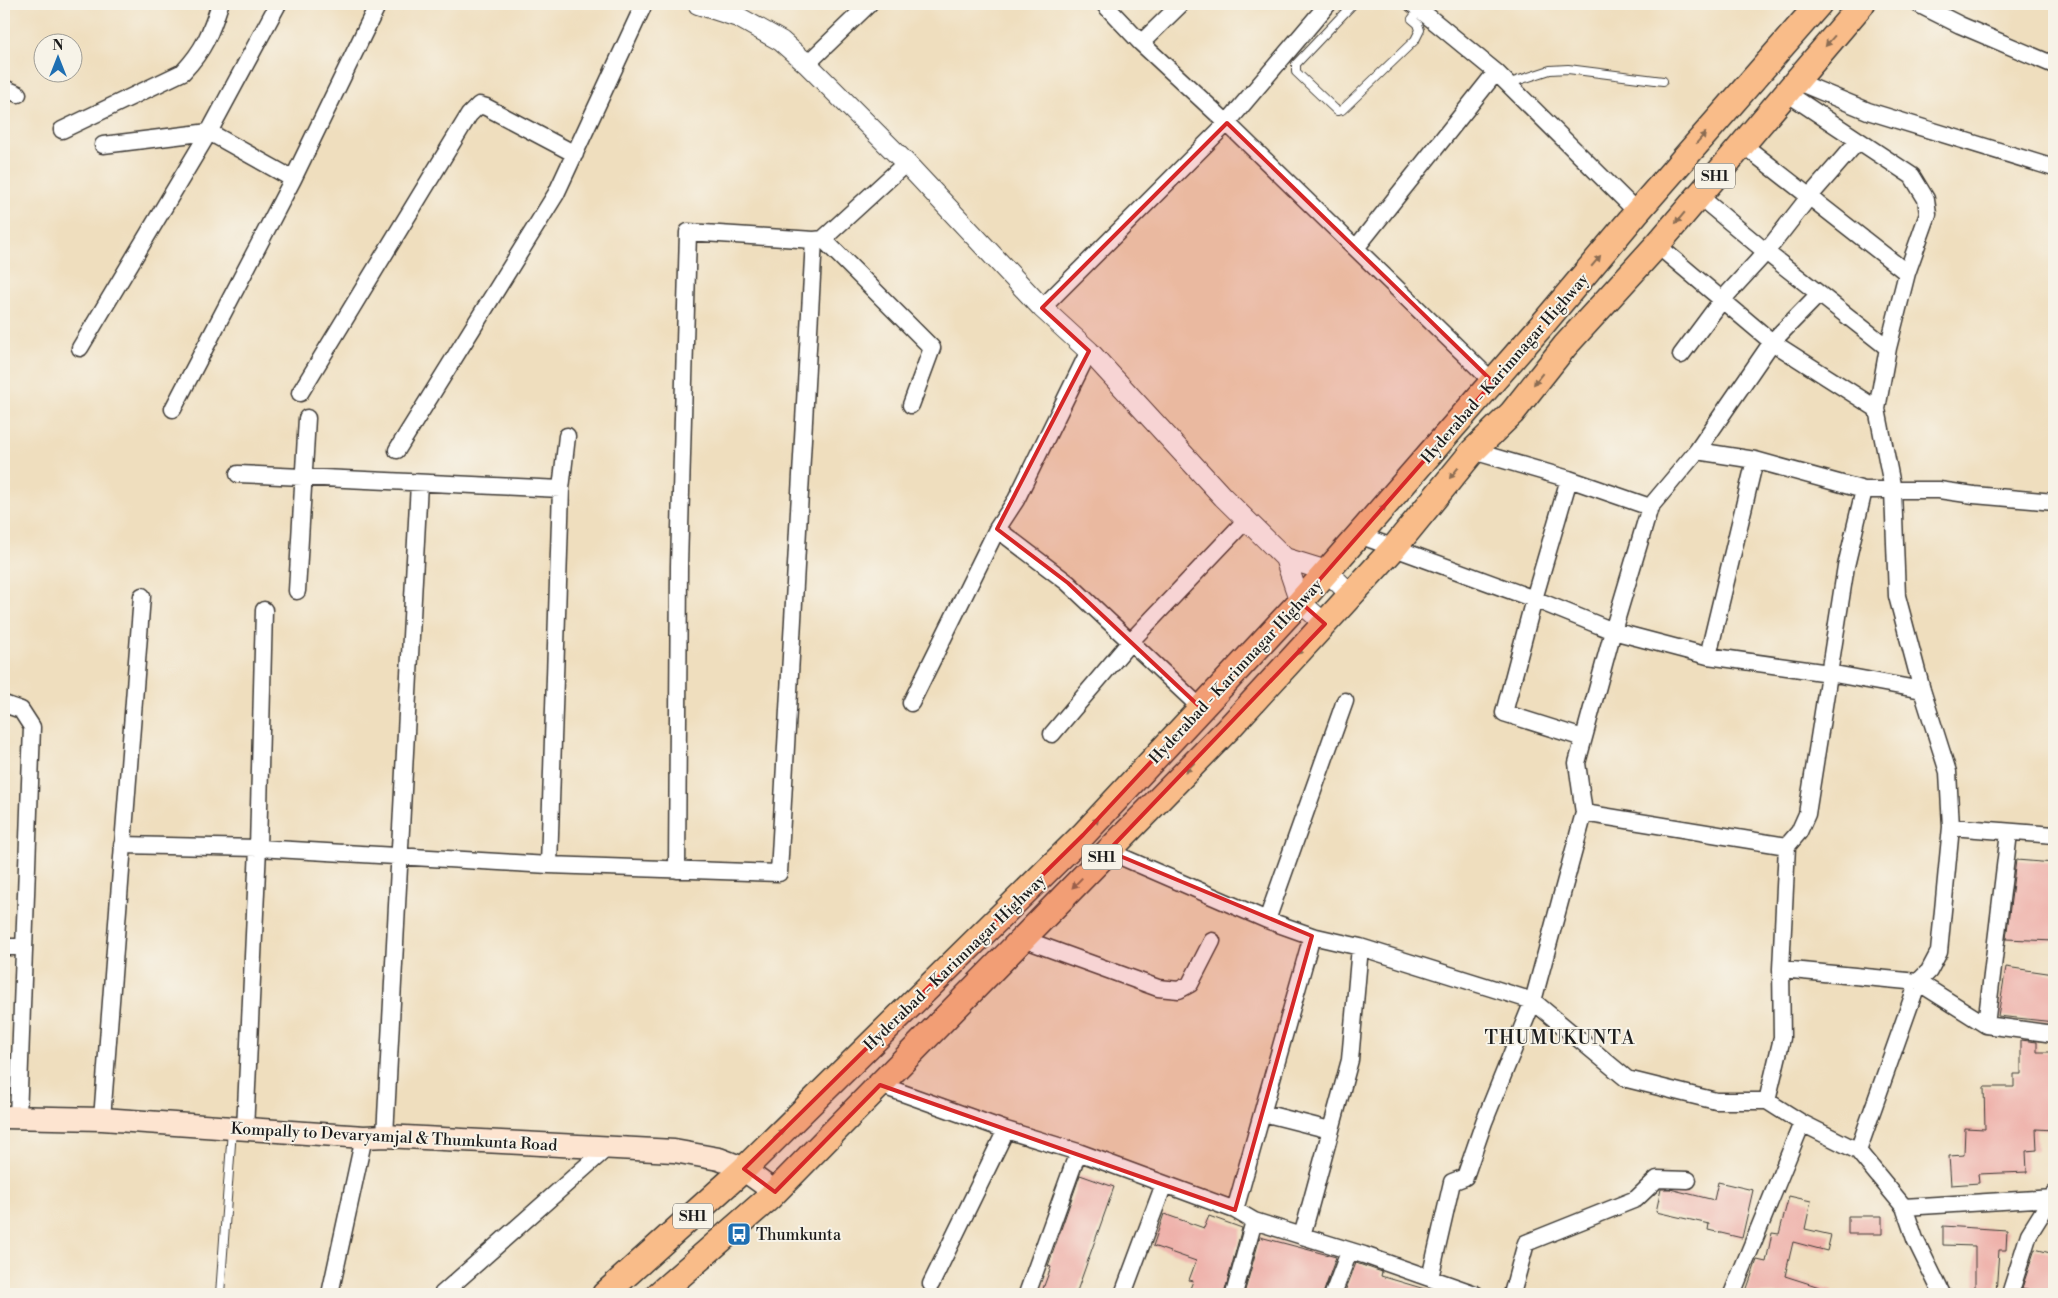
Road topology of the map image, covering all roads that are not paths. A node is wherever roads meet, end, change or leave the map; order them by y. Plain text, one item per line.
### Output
1 (220, 4) edge
2 (278, 4) edge
3 (378, 4) edge
4 (644, 4) edge
5 (698, 4) edge
6 (869, 4) edge
7 (1104, 4) edge
8 (1181, 4) edge
9 (1328, 4) edge
10 (1353, 4) edge
11 (1819, 4) edge
12 (1862, 4) edge
13 (1918, 4) edge
14 (1416, 6) edge
15 (1141, 42) junction
16 (807, 64) junction
17 (2054, 66) edge
18 (1496, 72) junction
19 (1663, 81) dead end
20 (1507, 84) junction
21 (1791, 87) junction
22 (1227, 123) junction
23 (62, 130) dead end
24 (209, 132) junction
25 (1858, 141) junction
26 (1742, 144) junction
27 (103, 145) dead end
28 (575, 154) junction
29 (906, 162) junction
30 (2054, 168) edge
31 (293, 179) junction
32 (1699, 196) junction
33 (1809, 197) junction
34 (1637, 212) junction
35 (819, 239) junction
36 (1657, 245) junction
37 (1356, 248) junction
38 (1766, 252) junction
39 (1907, 273) junction
40 (1819, 294) junction
41 (1722, 300) junction
42 (1042, 308) junction
43 (1772, 342) junction
44 (80, 348) dead end
45 (1888, 348) junction
46 (1089, 351) junction
47 (1681, 355) dead end
48 (1493, 382) junction
49 (300, 393) dead end
50 (911, 405) dead end
51 (173, 409) dead end
52 (1877, 409) junction
53 (307, 418) dead end
54 (567, 436) dead end
55 (397, 450) dead end
56 (1472, 451) junction
57 (1697, 451) junction
58 (1755, 460) junction
59 (238, 474) dead end
60 (304, 477) junction
61 (1569, 480) junction
62 (419, 482) junction
63 (561, 489) junction
64 (1864, 490) junction
65 (1893, 490) junction
66 (2054, 502) edge
67 (1650, 507) junction
68 (1246, 520) junction
69 (997, 530) junction
70 (1359, 535) junction
71 (1393, 548) junction
72 (1285, 558) junction
73 (1327, 571) junction
74 (297, 590) dead end
75 (1351, 595) junction
76 (142, 596) dead end
77 (1534, 600) junction
78 (1300, 602) junction
79 (264, 610) dead end
80 (1325, 624) junction
81 (1613, 631) junction
82 (1130, 642) junction
83 (1708, 656) junction
84 (1829, 673) junction
85 (1922, 690) junction
86 (1344, 701) dead end
87 (911, 702) dead end
88 (4, 704) edge
89 (1201, 708) junction
90 (1052, 734) dead end
91 (1583, 738) junction
92 (1584, 813) junction
93 (1950, 828) junction
94 (2008, 833) junction
95 (2054, 835) edge
96 (122, 845) junction
97 (1788, 846) junction
98 (258, 848) junction
99 (1108, 851) junction
100 (400, 857) junction
101 (549, 865) junction
102 (677, 870) junction
103 (1267, 920) junction
104 (1312, 936) junction
105 (1023, 938) junction
106 (1212, 941) dead end
107 (4, 947) edge
108 (24, 947) junction
109 (1360, 947) junction
110 (1781, 969) junction
111 (1918, 982) junction
112 (1533, 1000) junction
113 (1986, 1025) junction
114 (2054, 1034) edge
115 (880, 1086) junction
116 (1767, 1101) junction
117 (1263, 1113) junction
118 (11, 1118) edge
119 (102, 1119) junction
120 (1802, 1123) junction
121 (239, 1129) junction
122 (1006, 1130) junction
123 (1330, 1130) junction
124 (375, 1136) junction
125 (608, 1146) junction
126 (1858, 1151) junction
127 (1078, 1152) junction
128 (744, 1169) junction
129 (1688, 1180) dead end
130 (1164, 1184) junction
131 (775, 1192) junction
132 (2053, 1196) edge
133 (1904, 1207) junction
134 (1235, 1210) junction
135 (1254, 1220) junction
136 (1302, 1236) junction
137 (1349, 1252) junction
138 (931, 1284) dead end
139 (1433, 1285) edge
140 (220, 1294) edge
141 (330, 1294) edge
142 (442, 1294) edge
143 (605, 1294) edge
144 (659, 1294) edge
145 (1027, 1294) edge
146 (1123, 1294) edge
147 (1234, 1294) edge
148 (1333, 1294) edge
149 (1474, 1294) edge
150 (1512, 1294) edge
151 (1732, 1294) edge
152 (1942, 1294) edge
153 (2010, 1294) edge

1 - 23 street
2 - 24 street
3 - 31 street
4 - 28 street
5 - 16 street
6 - 16 street
7 - 15 street
8 - 15 street
9 - 22 street
10 - 14 lane
34 -> 11 main road, Hyderabad - Karimnagar Highway / SH1
12 -> 21 main road, Hyderabad - Karimnagar Highway / SH1
13 - 17 street
14 - 18 street
15 - 22 street
16 - 29 street
18 - 20 street
18 - 37 street
19 - 20 lane
20 - 34 street
21 - 25 street
21 - 26 main road, Hyderabad - Karimnagar Highway / SH1
21 - 30 street
22 - 37 street
22 - 42 street
24 - 27 street
24 - 31 street
24 - 44 street
25 - 33 street
25 - 39 street
26 - 32 main road, Hyderabad - Karimnagar Highway / SH1
26 - 33 street
28 - 49 street
28 - 55 street
29 - 35 street
29 - 42 street
31 - 51 street
32 -> 36 main road, Hyderabad - Karimnagar Highway / SH1
32 - 38 street
33 - 38 street
33 - 39 street
48 -> 34 main road, Hyderabad - Karimnagar Highway / SH1
35 - 50 street
35 - 102 street
35 - 102 street
36 - 41 street
36 -> 56 main road, Hyderabad - Karimnagar Highway / SH1
37 - 48 street
38 - 40 street
38 - 41 street
39 - 45 street
40 - 43 street
40 - 45 street
41 - 43 street
41 - 47 street
42 - 46 street
43 - 52 street
43 - 57 street
45 - 52 street
46 - 68 street
46 - 69 street
70 -> 48 main road, Hyderabad - Karimnagar Highway / SH1
52 - 65 street
53 - 60 street
54 - 63 street
56 - 61 street
56 -> 71 main road, Hyderabad - Karimnagar Highway / SH1
57 - 58 street
57 - 67 street
58 - 64 street
58 - 83 street
59 - 60 street
60 - 62 street
60 - 74 street
61 - 67 street
61 - 77 street
62 - 63 street
62 - 100 street
63 - 101 street
64 - 65 street
64 - 84 street
65 - 66 street
65 - 85 street
67 - 81 street
68 - 72 street
68 - 82 street
69 - 82 street
69 - 87 street
70 - 71 street
70 - 73 main road, Hyderabad - Karimnagar Highway / SH1
71 - 75 main road, Hyderabad - Karimnagar Highway / SH1
71 - 77 street
72 - 73 street
72 - 78 street
73 - 75 street
73 - 78 main road, Hyderabad - Karimnagar Highway / SH1
75 - 80 main road, Hyderabad - Karimnagar Highway / SH1
76 - 96 street
77 - 81 street
77 - 91 street
78 - 80 street
78 - 89 main road, Hyderabad - Karimnagar Highway / SH1
79 - 98 street
80 -> 99 main road, Hyderabad - Karimnagar Highway / SH1
81 - 83 street
81 - 91 street
82 - 89 street
82 - 90 street
83 - 84 street
84 - 85 street
84 - 97 street
85 - 93 street
86 - 103 street
88 - 108 street
128 -> 89 main road, Hyderabad - Karimnagar Highway / SH1
91 - 92 street
92 - 97 street
92 - 112 street
93 - 94 street
93 - 111 street
94 - 95 street
94 - 113 street
96 - 98 street
96 - 119 street
97 - 110 street
98 - 100 street
98 - 121 street
99 - 103 street
99 -> 105 main road, Hyderabad - Karimnagar Highway / SH1
100 - 101 street
100 - 124 street
101 - 102 street
103 - 104 street
104 - 109 street
104 - 117 street
105 - 106 street
105 - 115 main road, Hyderabad - Karimnagar Highway / SH1
107 - 108 street
108 - 118 street
109 - 112 street
109 - 123 street
110 - 111 street
110 - 116 street
111 - 113 street
111 - 126 street
112 - 116 street
112 - 139 street
113 - 114 street
115 - 122 street
115 - 131 main road, Hyderabad - Karimnagar Highway / SH1
116 - 120 street
117 - 123 street
117 - 134 street
118 - 119 main road, Kompally to Devaryamjal & Thumkunta Road
119 - 121 main road, Kompally to Devaryamjal & Thumkunta Road
120 - 126 street
120 - 151 street
121 - 124 main road, Kompally to Devaryamjal & Thumkunta Road
121 - 140 lane
122 - 127 street
122 - 138 street
123 - 136 street
124 - 125 main road, Kompally to Devaryamjal & Thumkunta Road
124 - 141 street
125 - 128 main road, Kompally to Devaryamjal & Thumkunta Road
125 - 142 street
126 - 133 street
127 - 130 street
127 - 145 street
128 - 131 main road, Kompally to Devaryamjal & Thumkunta Road
128 - 143 main road, Hyderabad - Karimnagar Highway / SH1
129 - 150 street
130 - 134 street
130 - 146 street
131 - 144 main road, Hyderabad - Karimnagar Highway / SH1
132 - 133 street
132 - 153 street
133 - 152 street
134 - 135 street
135 - 136 street
135 - 147 street
136 - 137 street
137 - 139 street
137 - 148 street
139 - 149 street

